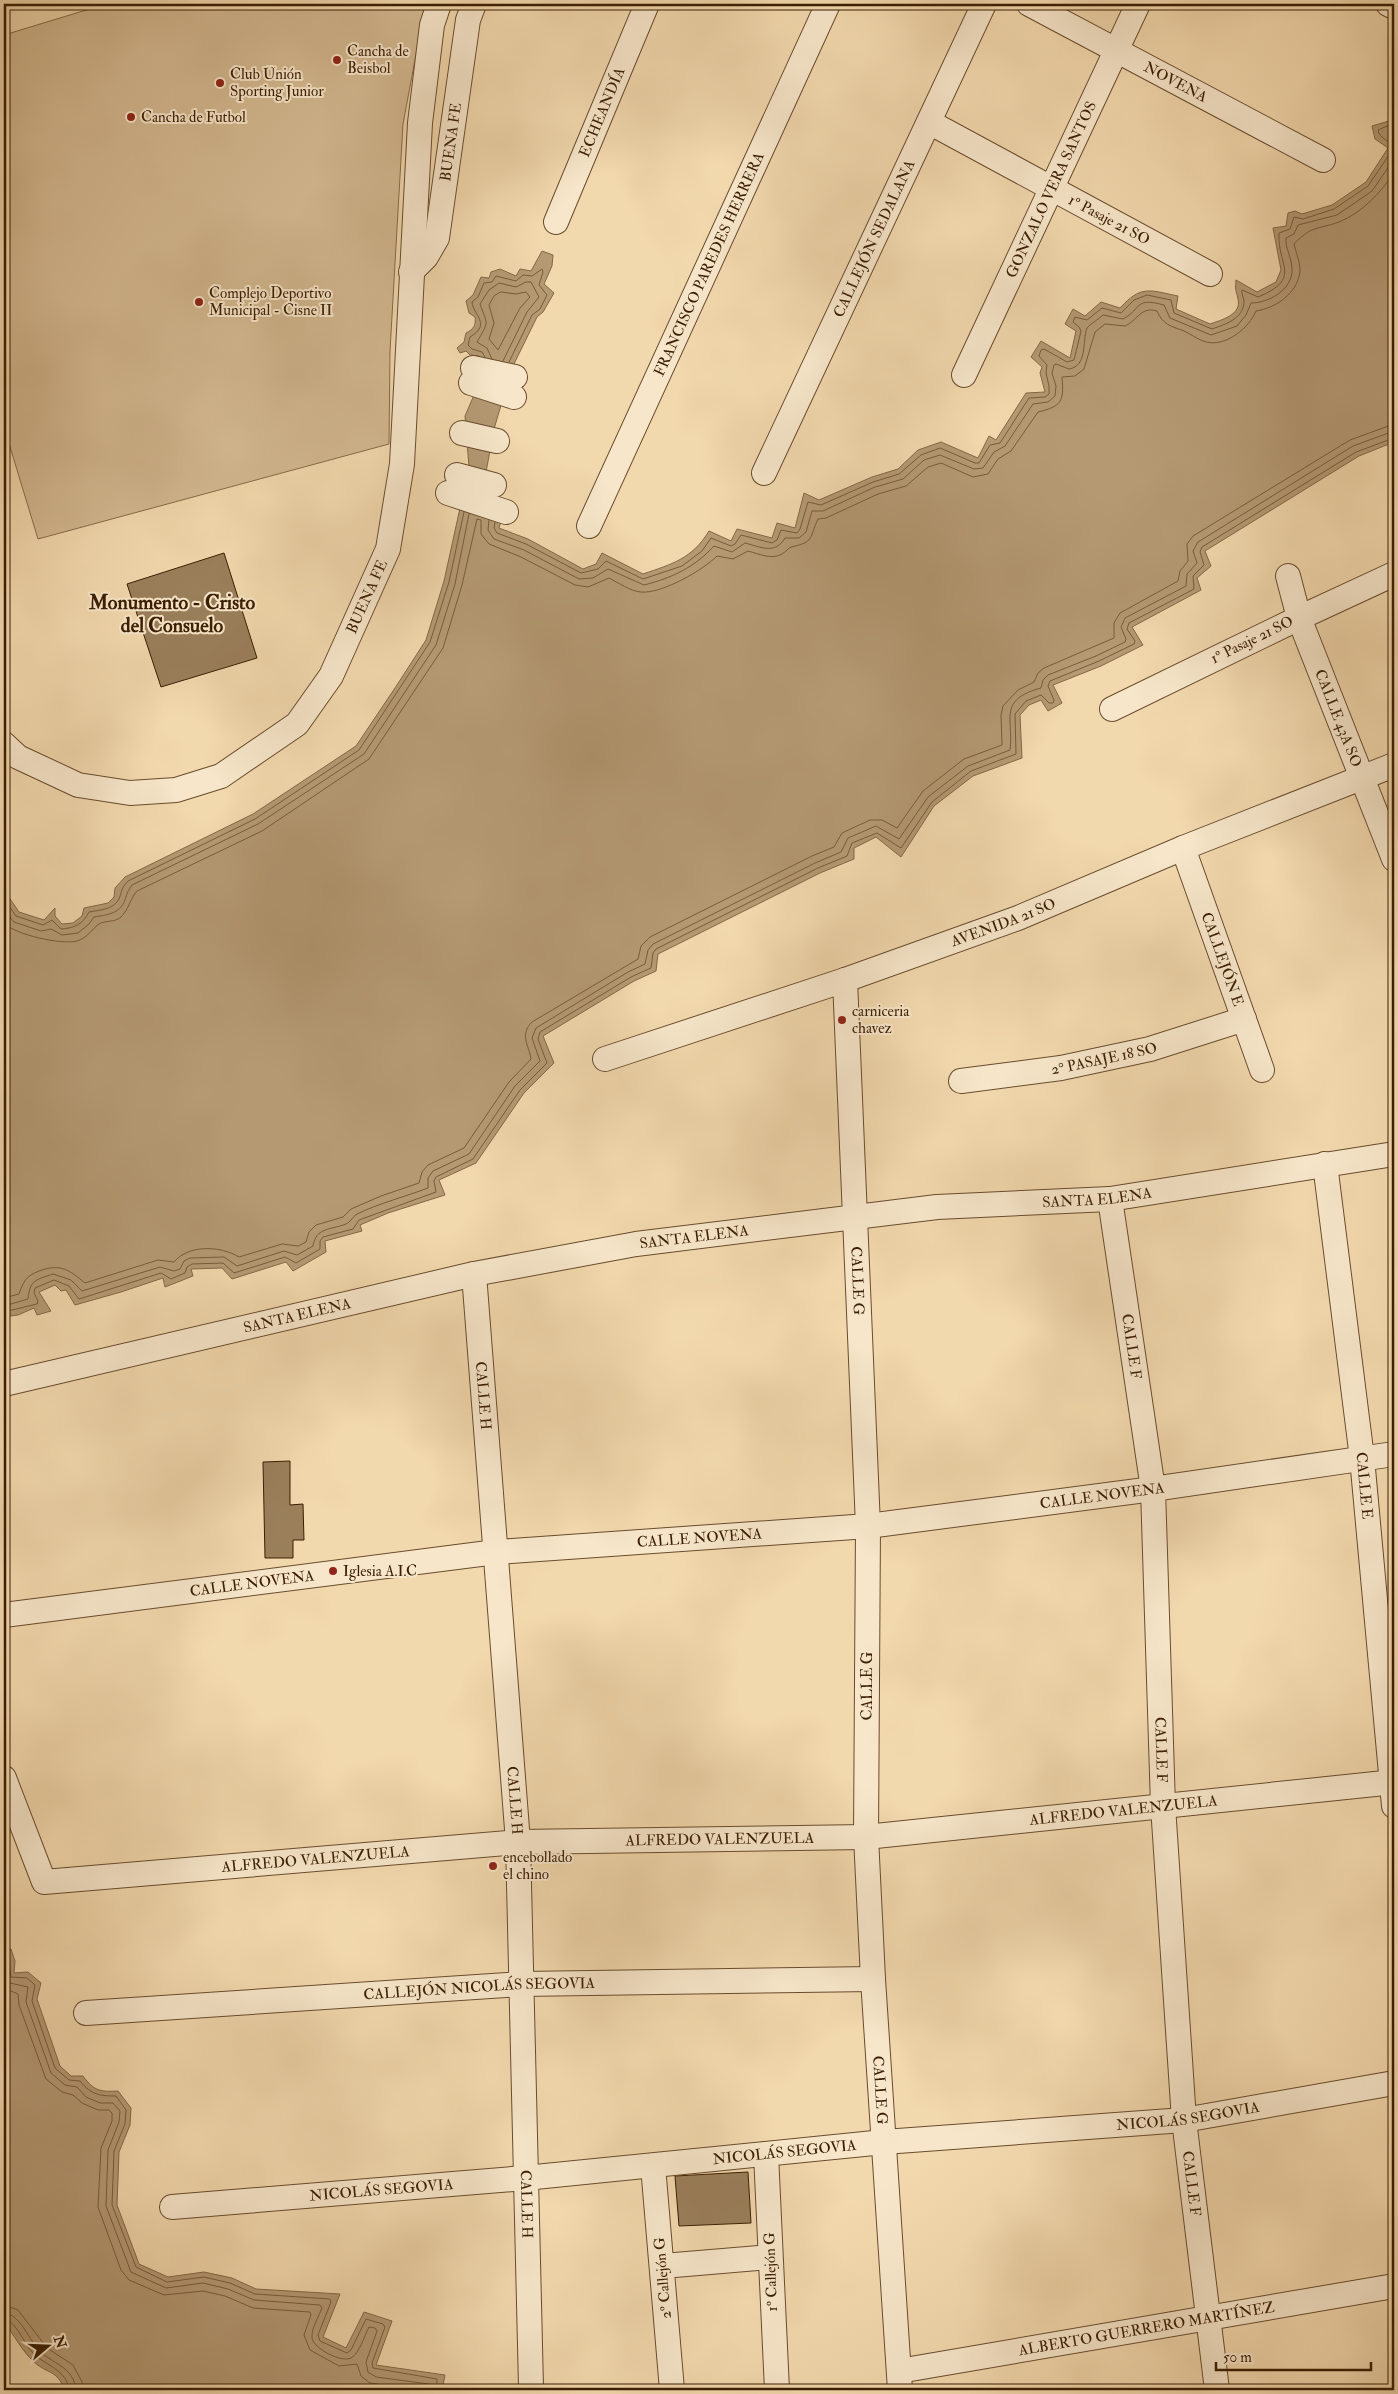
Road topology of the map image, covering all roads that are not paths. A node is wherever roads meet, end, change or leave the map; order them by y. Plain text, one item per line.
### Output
1 (439, 4) edge
2 (474, 4) edge
3 (647, 4) edge
4 (828, 4) edge
5 (984, 4) edge
6 (1029, 4) edge
7 (1138, 4) edge
8 (1388, 4) edge
9 (1394, 6) edge
10 (1116, 50) junction
11 (929, 122) junction
12 (1323, 160) dead end
13 (1051, 189) junction
14 (556, 222) dead end
15 (411, 272) junction
16 (1210, 274) dead end
17 (964, 375) dead end
18 (470, 383) dead end
19 (512, 395) dead end
20 (461, 440) dead end
21 (496, 448) dead end
22 (764, 473) dead end
23 (494, 485) dead end
24 (506, 512) dead end
25 (589, 526) dead end
26 (1394, 574) edge
27 (1288, 576) dead end
28 (1299, 618) junction
29 (1112, 709) dead end
30 (4, 744) edge
31 (1394, 765) edge
32 (1361, 778) junction
33 (1183, 848) junction
34 (1394, 859) edge
35 (844, 980) junction
36 (1244, 1018) junction
37 (605, 1059) dead end
38 (1262, 1070) dead end
39 (962, 1081) dead end
40 (1394, 1154) edge
41 (1325, 1164) junction
42 (1110, 1199) junction
43 (854, 1215) junction
44 (474, 1274) junction
45 (4, 1384) edge
46 (1394, 1454) edge
47 (1362, 1458) junction
48 (1153, 1489) junction
49 (868, 1526) junction
50 (496, 1552) junction
51 (4, 1615) edge
52 (4, 1778) edge
53 (1393, 1782) edge
54 (1163, 1806) junction
55 (1394, 1806) edge
56 (866, 1837) junction
57 (518, 1842) junction
58 (873, 1979) junction
59 (521, 1984) junction
60 (86, 2014) dead end
61 (1394, 2083) edge
62 (1184, 2120) junction
63 (884, 2142) junction
64 (766, 2154) junction
65 (653, 2166) junction
66 (525, 2178) junction
67 (172, 2207) dead end
68 (770, 2257) junction
69 (662, 2266) junction
70 (1394, 2286) edge
71 (1209, 2318) junction
72 (900, 2381) edge
73 (531, 2387) dead end
74 (672, 2390) edge
75 (777, 2390) edge
76 (1217, 2390) edge

1 - 15 street, BUENA FE
2 - 15 street, BUENA FE
3 - 14 street, ECHEANDÍA
4 - 25 street, FRANCISCO PAREDES HERRERA
5 - 11 street, CALLEJÓN SEDALANA
6 - 10 street, NOVENA
7 - 10 street, GONZALO VERA SANTOS
8 - 9 street
10 - 12 street, NOVENA
10 - 13 street, GONZALO VERA SANTOS
11 - 13 street, 1º Pasaje 21 SO
11 - 22 street, CALLEJÓN SEDALANA
13 - 16 street, 1º Pasaje 21 SO
13 - 17 street, GONZALO VERA SANTOS
15 - 30 street, BUENA FE
18 - 19 street
20 - 21 street
23 - 24 street
26 - 28 street, 1º Pasaje 21 SO
27 - 28 street, CALLE 43A SO
28 - 29 street, 1º Pasaje 21 SO
28 - 32 street, CALLE 43A SO
31 - 32 street, AVENIDA 21 SO
32 - 33 street, AVENIDA 21 SO
32 - 34 street, CALLE 43A SO
33 - 35 street, AVENIDA 21 SO
33 - 36 street, CALLEJÓN E
35 - 37 street, AVENIDA 21 SO
35 - 43 street, CALLE G
36 - 38 street, CALLEJÓN E
36 - 39 street, 2° PASAJE 18 SO
40 - 41 street, SANTA ELENA
41 - 42 street, SANTA ELENA
41 - 47 street, CALLE E
42 - 43 street, SANTA ELENA
42 - 48 street, CALLE F
43 - 44 street, SANTA ELENA
43 - 49 street, CALLE G
44 - 45 street, SANTA ELENA
44 - 50 street, CALLE H
46 - 47 street, CALLE NOVENA
47 - 48 street, CALLE NOVENA
47 - 53 street, CALLE E
48 - 49 street, CALLE NOVENA
48 - 54 street, CALLE F
49 - 50 street, CALLE NOVENA
49 - 56 street, CALLE G
50 - 51 street, CALLE NOVENA
50 - 57 street, CALLE H
52 - 57 street, ALFREDO VALENZUELA
53 - 54 street, ALFREDO VALENZUELA
53 - 55 street, CALLE E
54 - 56 street, ALFREDO VALENZUELA
54 - 62 street, CALLE F
56 - 57 street, ALFREDO VALENZUELA
56 - 58 street, CALLE G
57 - 59 street, CALLE H
58 - 59 street, CALLEJÓN NICOLÁS SEGOVIA
58 - 63 street, CALLE G
59 - 60 street, CALLEJÓN NICOLÁS SEGOVIA
59 - 66 street, CALLE H
61 - 62 street, NICOLÁS SEGOVIA
62 - 63 street, NICOLÁS SEGOVIA
62 - 71 street, CALLE F
63 - 64 street, NICOLÁS SEGOVIA
63 - 72 street, CALLE G
64 - 65 street, NICOLÁS SEGOVIA
64 - 68 street, 1º Callejón G
65 - 66 street, NICOLÁS SEGOVIA
65 - 69 street, 2º Callejón G
66 - 67 street, NICOLÁS SEGOVIA
66 - 73 street, CALLE H
68 - 69 street
68 - 75 street, 1º Callejón G
69 - 74 street, 2º Callejón G
70 - 71 street, ALBERTO GUERRERO MARTÍNEZ
71 - 72 street, ALBERTO GUERRERO MARTÍNEZ
71 - 76 street, CALLE F

